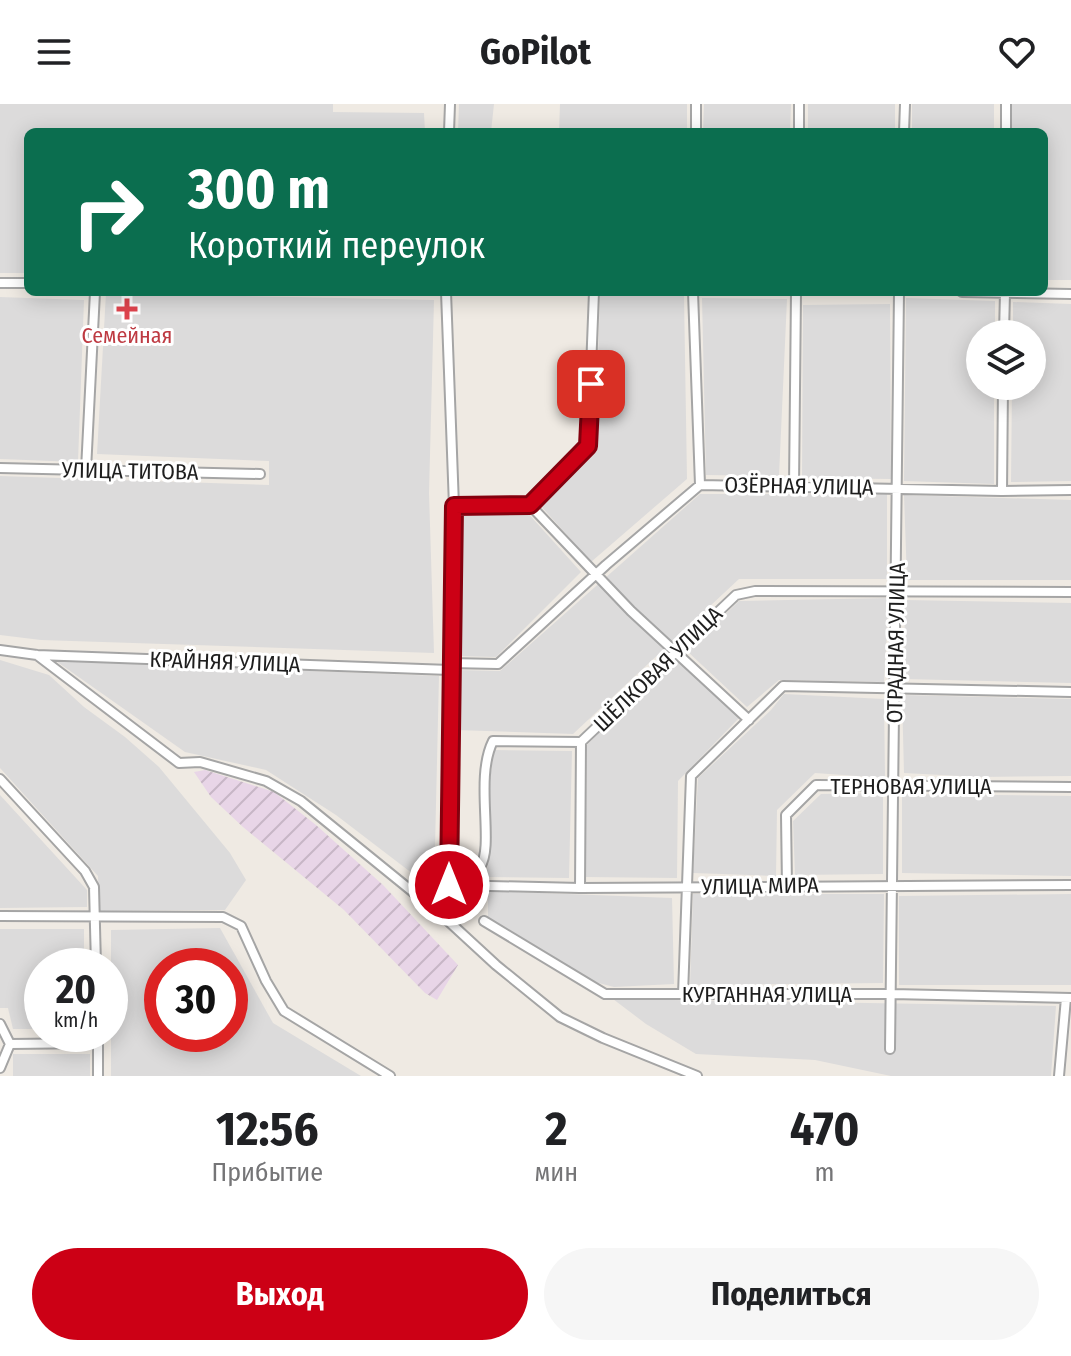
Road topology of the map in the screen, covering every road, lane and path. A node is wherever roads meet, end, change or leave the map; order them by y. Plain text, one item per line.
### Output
1 (450, 104) edge
2 (696, 104) edge
3 (799, 104) edge
4 (905, 104) edge
5 (1006, 104) edge
6 (449, 128) edge
7 (696, 128) edge
8 (799, 128) edge
9 (904, 128) edge
10 (1006, 128) edge
11 (0, 283) edge
12 (24, 283) edge
13 (1048, 293) edge
14 (1071, 294) edge
15 (95, 296) edge
16 (446, 296) edge
17 (594, 296) edge
18 (693, 296) edge
19 (796, 296) edge
20 (899, 296) edge
21 (1005, 296) edge
22 (1004, 320) edge
23 (1003, 400) edge
24 (0, 468) edge
25 (86, 470) junction
26 (260, 474) dead end
27 (700, 485) junction
28 (794, 486) junction
29 (898, 488) junction
30 (1071, 490) edge
31 (1002, 491) junction
32 (530, 505) junction
33 (454, 506) junction
34 (597, 574) junction
35 (897, 591) junction
36 (1071, 592) edge
37 (0, 650) edge
38 (676, 652) junction
39 (37, 655) junction
40 (450, 667) junction
41 (895, 688) junction
42 (1071, 692) edge
43 (749, 720) junction
44 (581, 742) junction
45 (0, 779) edge
46 (894, 786) junction
47 (1071, 787) edge
48 (449, 885) junction
49 (893, 885) junction
50 (1071, 885) edge
51 (787, 886) junction
52 (685, 887) junction
53 (580, 888) junction
54 (0, 916) edge
55 (95, 918) junction
56 (445, 918) junction
57 (484, 921) dead end
58 (96, 948) edge
59 (683, 994) junction
60 (892, 994) junction
61 (1068, 998) edge
62 (0, 1024) edge
63 (24, 1043) edge
64 (10, 1044) junction
65 (890, 1049) dead end
66 (98, 1052) edge
67 (0, 1068) edge
68 (98, 1076) edge
69 (390, 1076) edge
70 (697, 1076) edge
71 (1059, 1076) edge

1 - 6 street
2 - 7 street
3 - 8 street
4 - 9 street
5 - 10 street
11 - 12 street
13 - 14 street
15 - 25 street
16 - 33 street
17 - 32 street
18 - 27 street
19 - 28 street
20 - 29 street, ОТРАДНАЯ УЛИЦА
21 - 22 street
23 - 31 street
24 - 25 street, УЛИЦА ТИТОВА
25 - 26 street, УЛИЦА ТИТОВА
27 - 28 street, ОЗЁРНАЯ УЛИЦА
27 - 34 street, ОЗЁРНАЯ УЛИЦА
28 - 29 street, ОЗЁРНАЯ УЛИЦА
29 - 31 street, ОЗЁРНАЯ УЛИЦА
29 - 35 street, ОТРАДНАЯ УЛИЦА
30 - 31 street, ОЗЁРНАЯ УЛИЦА
32 - 33 street
32 - 34 street
33 - 40 street
34 - 38 street
34 - 40 street, ОЗЁРНАЯ УЛИЦА
35 - 36 street, ШЁЛКОВАЯ УЛИЦА
35 - 38 street, ШЁЛКОВАЯ УЛИЦА
35 - 41 street, ОТРАДНАЯ УЛИЦА
37 - 39 street, КРАЙНЯЯ УЛИЦА
38 - 43 street
38 - 44 street, ШЁЛКОВАЯ УЛИЦА
39 - 40 street, КРАЙНЯЯ УЛИЦА
39 - 56 street
40 - 48 street
41 - 42 street
41 - 43 street
41 - 46 street, ОТРАДНАЯ УЛИЦА
43 - 52 street
44 - 48 street
44 - 53 street, ШЁЛКОВАЯ УЛИЦА
45 - 55 street
46 - 47 street, ТЕРНОВАЯ УЛИЦА
46 - 49 street, ОТРАДНАЯ УЛИЦА
46 - 51 street, ТЕРНОВАЯ УЛИЦА
48 - 53 street, УЛИЦА МИРА
48 - 56 street
49 - 50 street, УЛИЦА МИРА
49 - 51 street, УЛИЦА МИРА
49 - 60 street, ОТРАДНАЯ УЛИЦА
51 - 52 street, УЛИЦА МИРА
52 - 53 street, УЛИЦА МИРА
52 - 59 street
54 - 55 street
55 - 58 street
55 - 69 street
56 - 70 street
57 - 59 street, КУРГАННАЯ УЛИЦА
59 - 60 street, КУРГАННАЯ УЛИЦА
60 - 61 street, КУРГАННАЯ УЛИЦА
60 - 65 street, ОТРАДНАЯ УЛИЦА
61 - 71 street
62 - 64 street
63 - 64 street
64 - 67 street
66 - 68 street

